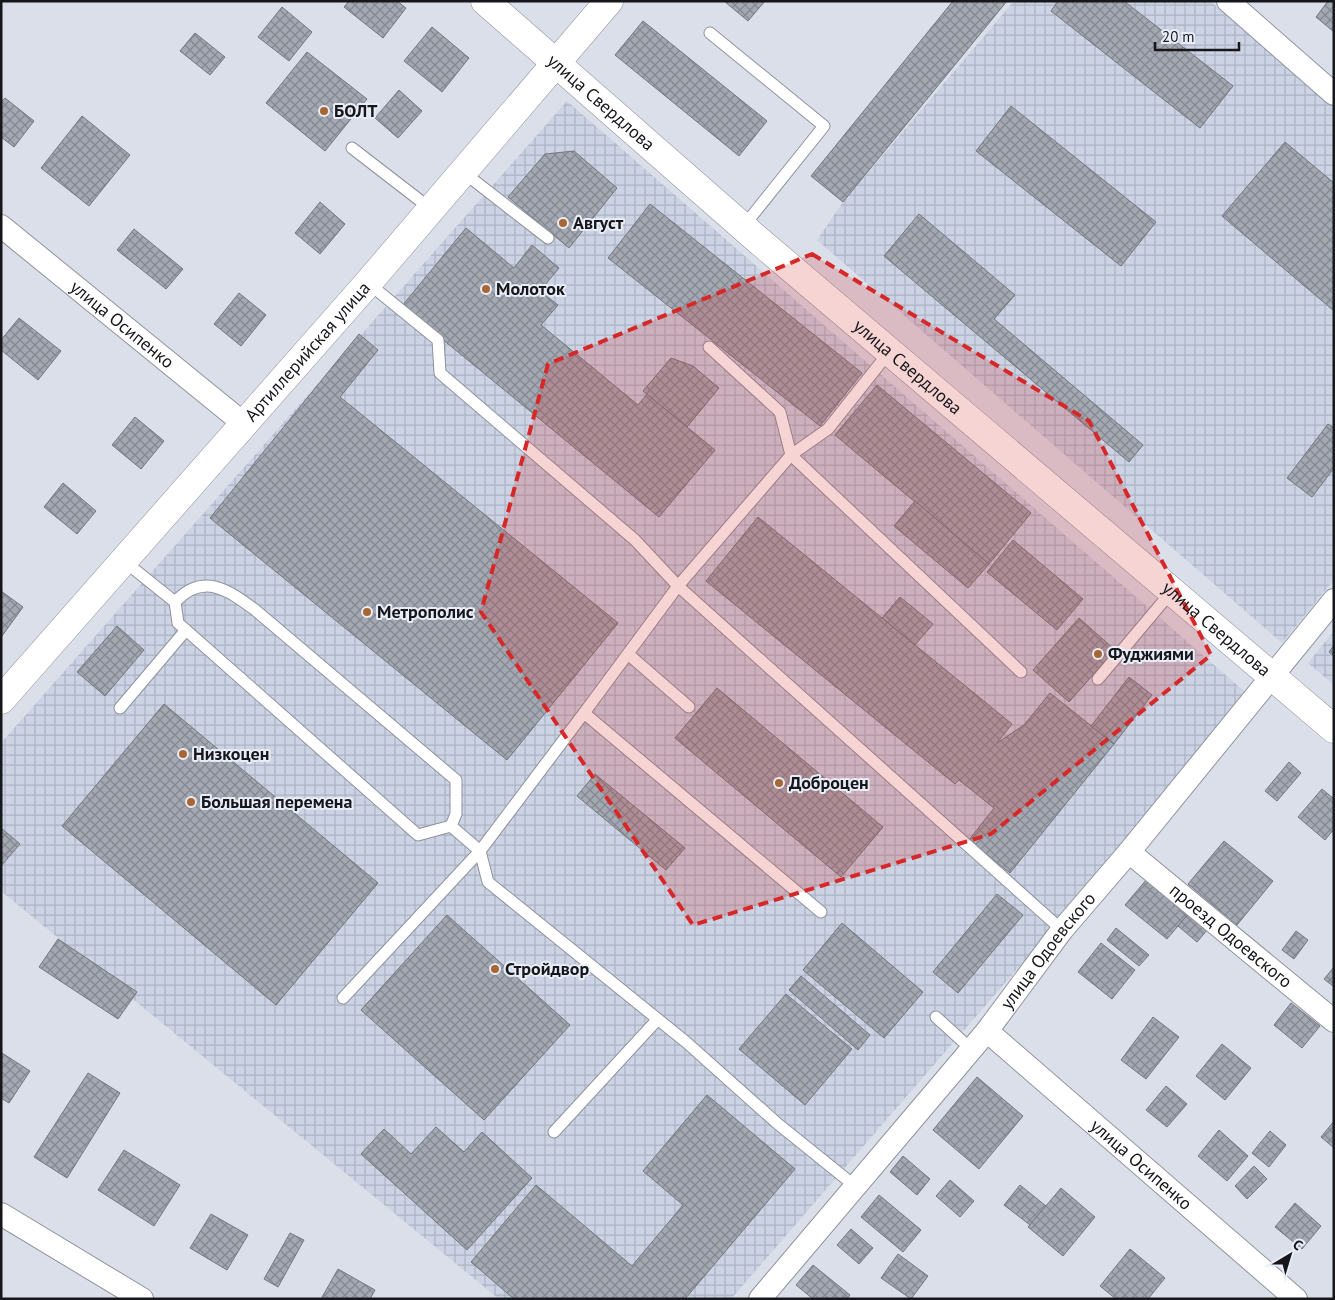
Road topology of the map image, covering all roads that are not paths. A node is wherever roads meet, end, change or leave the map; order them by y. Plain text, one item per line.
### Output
1 (485, 1) edge
2 (609, 1) edge
3 (1228, 1) edge
4 (710, 33) dead end
5 (556, 63) junction
6 (1334, 94) edge
7 (352, 148) dead end
8 (463, 172) junction
9 (431, 210) junction
10 (1, 226) edge
11 (744, 227) junction
12 (548, 238) dead end
13 (368, 283) junction
14 (709, 347) dead end
15 (890, 351) junction
16 (243, 423) junction
17 (791, 455) junction
18 (123, 559) junction
19 (678, 586) junction
20 (1172, 591) junction
21 (1334, 600) edge
22 (175, 602) junction
23 (186, 630) junction
24 (628, 654) junction
25 (1021, 672) dead end
26 (1272, 676) junction
27 (1098, 679) dead end
28 (1, 700) edge
29 (689, 707) dead end
30 (120, 708) dead end
31 (584, 713) junction
32 (1334, 729) edge
33 (451, 826) junction
34 (480, 851) junction
35 (1129, 852) junction
36 (821, 912) dead end
37 (1062, 930) junction
38 (344, 998) dead end
39 (936, 1017) dead end
40 (657, 1020) junction
41 (1334, 1021) edge
42 (987, 1031) junction
43 (971, 1049) junction
44 (554, 1132) dead end
45 (855, 1186) junction
46 (1, 1214) edge
47 (142, 1299) edge
48 (760, 1299) edge
49 (1296, 1299) edge

1 - 5 street, улица Свердлова
2 - 5 street, Артиллерийская улица
3 - 6 street
4 - 11 lane
5 - 8 street, Артиллерийская улица
5 - 11 street, улица Свердлова
7 - 9 lane
8 - 9 street, Артиллерийская улица
8 - 12 lane
9 - 13 street, Артиллерийская улица
10 - 16 street, улица Осипенко
11 - 15 street, улица Свердлова
13 - 16 street, Артиллерийская улица
13 - 19 lane
14 - 17 lane
15 - 17 lane
15 - 20 street, улица Свердлова
16 - 18 street, Артиллерийская улица
17 - 19 lane
17 - 25 lane
18 - 22 lane
18 - 28 street, Артиллерийская улица
19 - 24 lane
19 - 37 lane
20 - 26 street, улица Свердлова
20 - 27 lane
21 - 26 street, улица Одоевского
22 - 23 lane
22 - 33 lane
23 - 30 lane
23 - 33 lane
24 - 29 lane
24 - 31 lane
26 - 32 street, улица Свердлова
26 - 35 street, улица Одоевского
31 - 34 lane
31 - 36 lane
33 - 34 lane
34 - 38 lane
34 - 40 lane
35 - 37 street, улица Одоевского
35 - 41 street, проезд Одоевского
37 - 42 street, улица Одоевского
39 - 43 lane
40 - 44 lane
40 - 45 lane
42 - 43 street, улица Одоевского
42 - 49 street, улица Осипенко
43 - 45 street, улица Одоевского
45 - 48 street, улица Одоевского
46 - 47 street

